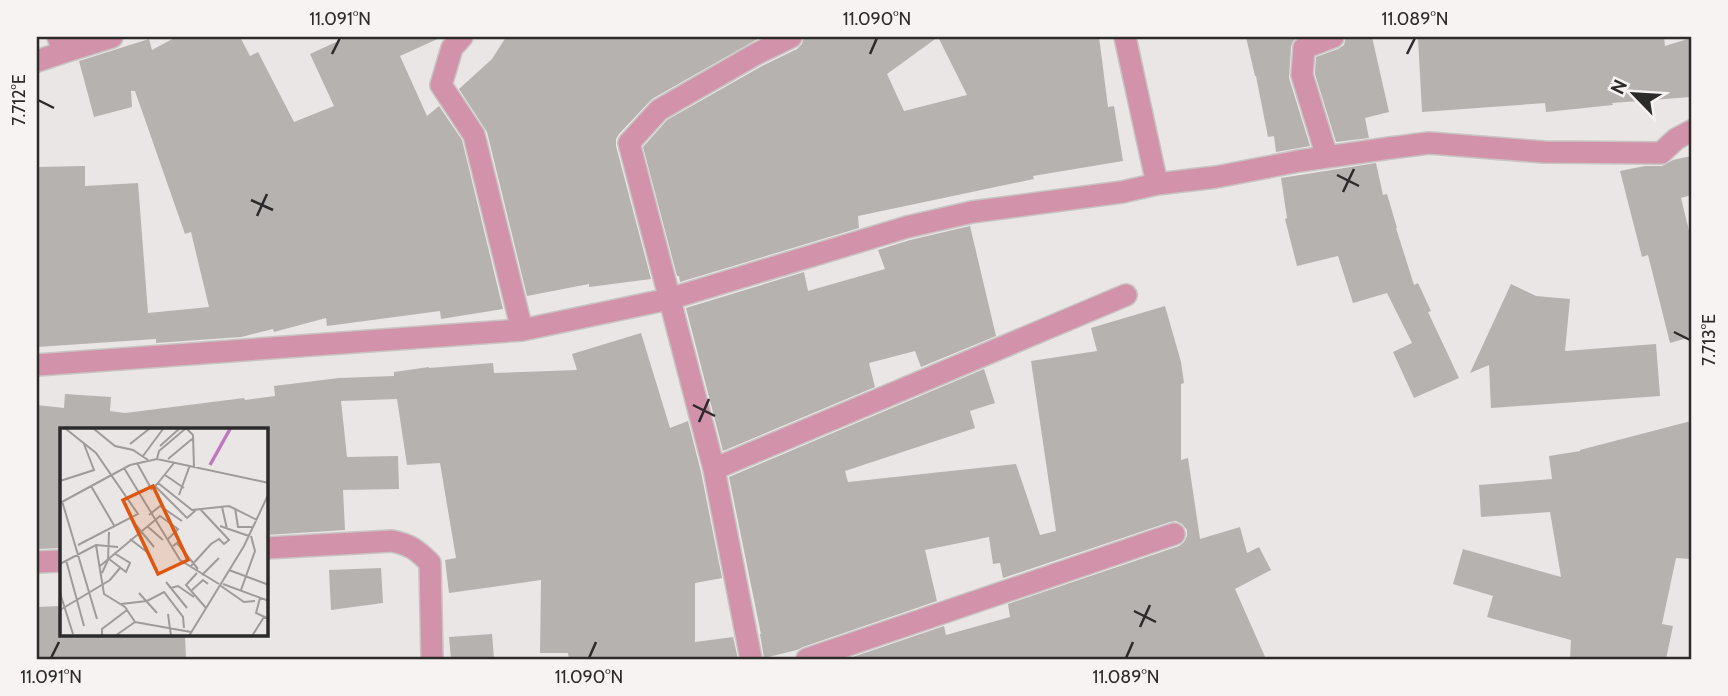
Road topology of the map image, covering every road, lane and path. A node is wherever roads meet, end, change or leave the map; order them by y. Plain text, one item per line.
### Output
1 (112, 37) edge
2 (462, 37) edge
3 (791, 37) edge
4 (1125, 37) edge
5 (1333, 37) edge
6 (61, 45) edge
7 (37, 61) edge
8 (1691, 131) edge
9 (1327, 157) junction
10 (1157, 184) junction
11 (1126, 295) dead end
12 (669, 299) junction
13 (522, 330) junction
14 (37, 365) edge
15 (714, 469) junction
16 (1174, 534) dead end
17 (268, 548) edge
18 (60, 561) edge
19 (37, 562) edge
20 (432, 659) edge
21 (751, 659) edge
22 (807, 659) edge

1 - 6 street
2 - 13 street
3 - 12 street
4 - 10 street
5 - 9 street
6 - 7 street
8 - 9 street
9 - 10 street
10 - 12 street
11 - 15 street
12 - 13 street
12 - 15 street
13 - 14 street
15 - 21 street
16 - 22 street
17 - 20 street
18 - 19 street

